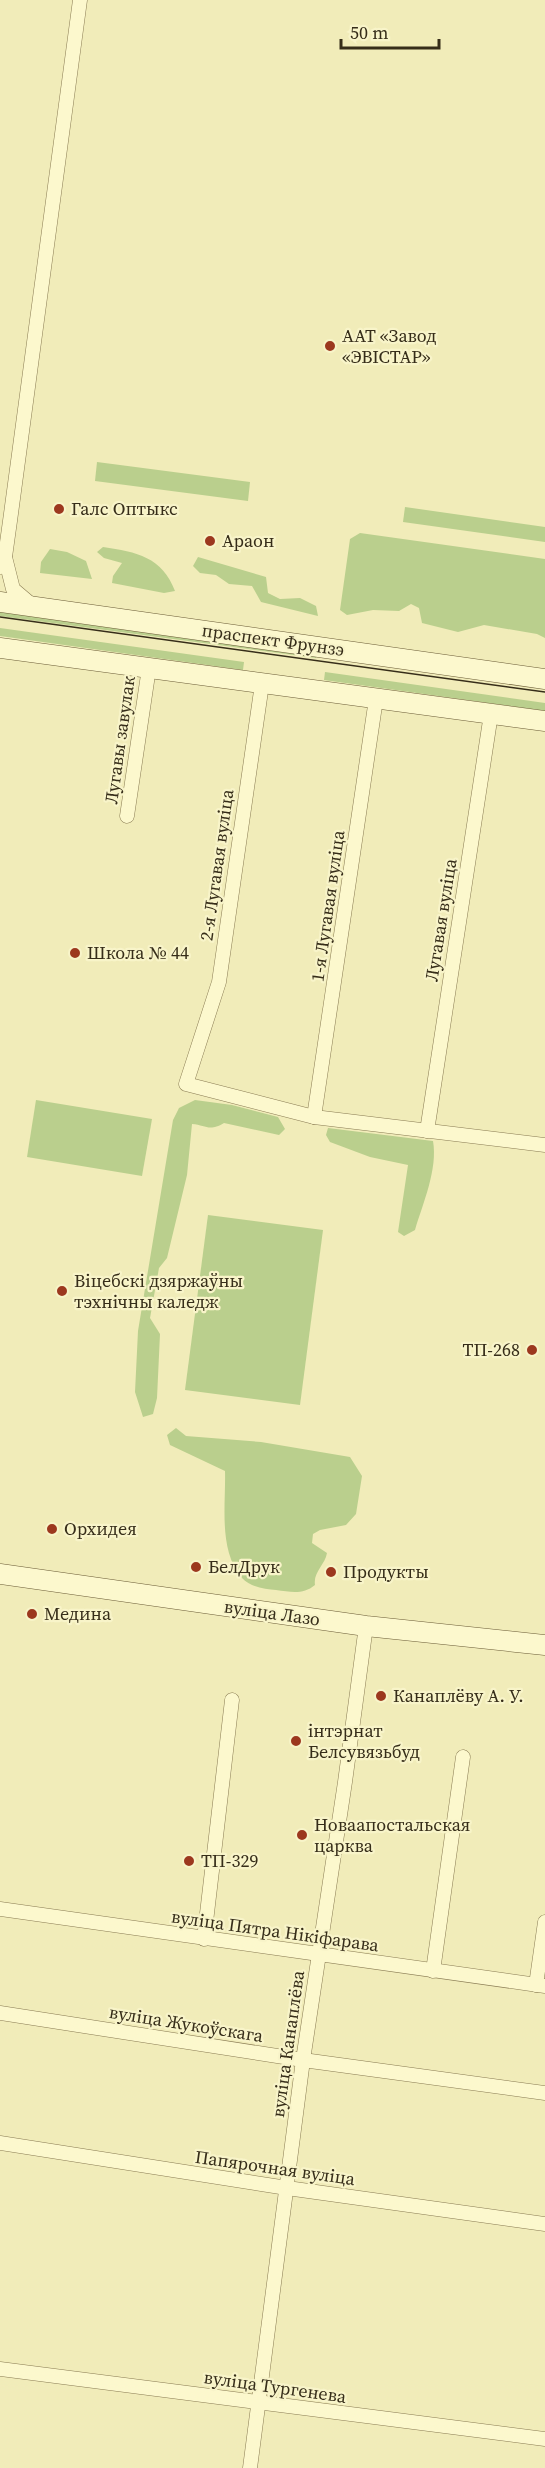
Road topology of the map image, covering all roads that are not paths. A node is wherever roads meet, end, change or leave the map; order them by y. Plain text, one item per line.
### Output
1 (80, 0) edge
2 (2, 562) edge
3 (0, 602) edge
4 (33, 606) junction
5 (0, 648) edge
6 (149, 668) junction
7 (545, 679) edge
8 (262, 684) junction
9 (376, 699) junction
10 (491, 714) junction
11 (545, 722) edge
12 (127, 816) dead end
13 (314, 1117) junction
14 (426, 1131) junction
15 (545, 1145) edge
16 (0, 1574) edge
17 (366, 1626) junction
18 (545, 1645) edge
19 (232, 1700) dead end
20 (463, 1757) dead end
21 (0, 1910) edge
22 (545, 1922) edge
23 (204, 1939) junction
24 (319, 1955) junction
25 (433, 1971) junction
26 (540, 1986) edge
27 (0, 2013) edge
28 (303, 2060) junction
29 (545, 2093) edge
30 (0, 2143) edge
31 (287, 2188) junction
32 (545, 2224) edge
33 (0, 2369) edge
34 (257, 2403) junction
35 (545, 2439) edge
36 (250, 2468) edge

1 - 2 street
2 - 4 street
3 - 4 main road, праспект Фрунзэ
4 - 7 main road, праспект Фрунзэ
5 - 6 main road
6 - 8 main road
6 - 12 street, Лугавы завулак
8 - 9 main road
8 - 13 street, 2-я Лугавая вуліца
9 - 10 main road
9 - 13 street, 1-я Лугавая вуліца
10 - 11 main road
10 - 14 street, Лугавая вуліца
13 - 14 street
14 - 15 street
16 - 17 main road, вуліца Лазо
17 - 18 main road, вуліца Лазо
17 - 24 street, вуліца Канаплёва
19 - 23 street
20 - 25 street
21 - 23 street, вуліца Пятра Нікіфарава
22 - 26 street
23 - 24 street, вуліца Пятра Нікіфарава
24 - 25 street, вуліца Пятра Нікіфарава
24 - 28 street, вуліца Канаплёва
25 - 26 street, вуліца Пятра Нікіфарава
27 - 28 street, вуліца Жукоўскага
28 - 29 street, вуліца Жукоўскага
28 - 31 street, вуліца Канаплёва
30 - 31 street, Папярочная вуліца
31 - 32 street, Папярочная вуліца
31 - 34 street, вуліца Канаплёва
33 - 34 street, вуліца Тургенева
34 - 35 street, вуліца Тургенева
34 - 36 street, вуліца Канаплёва

